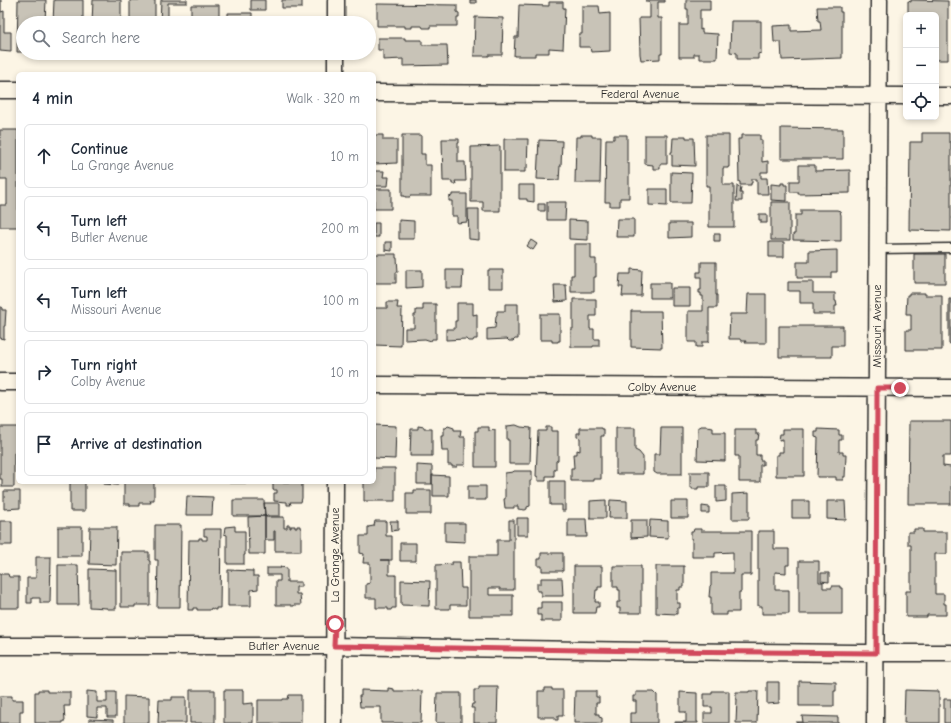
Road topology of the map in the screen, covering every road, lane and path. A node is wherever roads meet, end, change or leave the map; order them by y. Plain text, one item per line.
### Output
1 (336, 0) edge
2 (879, 0) edge
3 (336, 16) edge
4 (336, 60) edge
5 (336, 72) edge
6 (0, 90) edge
7 (16, 90) edge
8 (376, 93) edge
9 (878, 96) junction
10 (903, 96) edge
11 (939, 96) edge
12 (951, 96) edge
13 (951, 248) edge
14 (877, 249) junction
15 (0, 382) edge
16 (16, 382) edge
17 (376, 386) edge
18 (877, 388) junction
19 (951, 388) edge
20 (335, 484) edge
21 (0, 646) edge
22 (334, 646) junction
23 (951, 652) edge
24 (876, 653) junction
25 (334, 723) edge
26 (875, 723) edge

1 - 3 street
2 - 9 street, Missouri Avenue
4 - 5 street
6 - 7 street
8 - 9 street, Federal Avenue
9 - 10 street, Federal Avenue
9 - 14 street, Missouri Avenue
11 - 12 street
13 - 14 lane
14 - 18 street, Missouri Avenue
15 - 16 street
17 - 18 street, Colby Avenue
18 - 19 street, Colby Avenue
18 - 24 street, Missouri Avenue
20 - 22 street, La Grange Avenue
21 - 22 street, Butler Avenue
22 - 24 street, Butler Avenue
22 - 25 street, La Grange Avenue
23 - 24 street, Butler Avenue
24 - 26 street, Missouri Avenue

